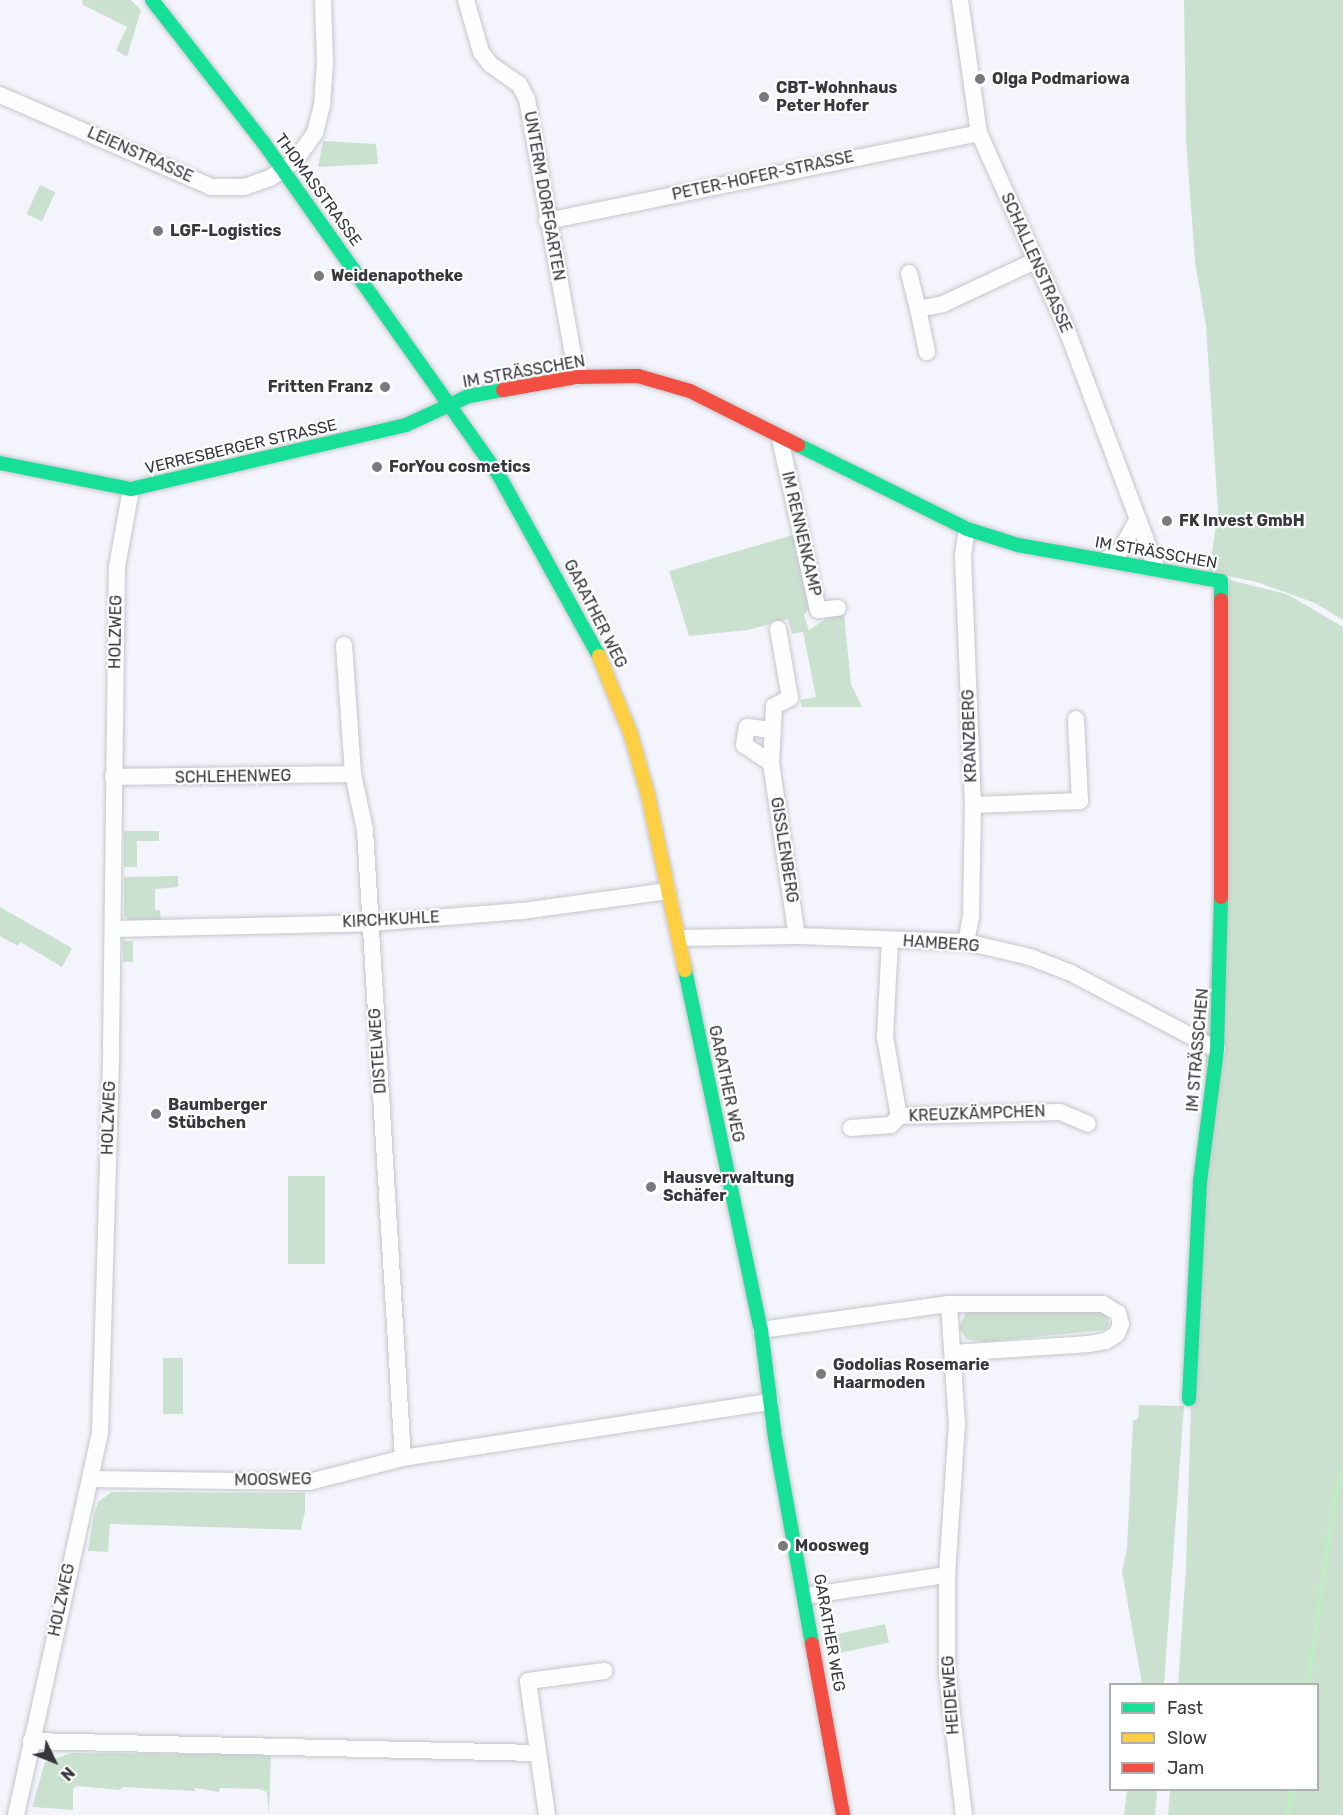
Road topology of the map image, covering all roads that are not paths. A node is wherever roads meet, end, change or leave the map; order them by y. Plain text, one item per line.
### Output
1 (152, 0) edge
2 (323, 0) edge
3 (466, 0) edge
4 (960, 0) edge
5 (0, 95) edge
6 (979, 133) junction
7 (283, 170) junction
8 (547, 221) junction
9 (1035, 261) junction
10 (909, 273) dead end
11 (918, 309) junction
12 (927, 352) dead end
13 (577, 377) junction
14 (450, 404) junction
15 (780, 439) junction
16 (0, 463) edge
17 (131, 489) junction
18 (1137, 520) junction
19 (967, 529) junction
20 (1107, 559) junction
21 (1156, 567) junction
22 (838, 608) dead end
23 (777, 629) dead end
24 (344, 645) dead end
25 (1076, 719) dead end
26 (772, 729) junction
27 (771, 763) junction
28 (352, 774) junction
29 (112, 777) junction
30 (973, 805) junction
31 (668, 891) junction
32 (370, 923) junction
33 (113, 929) junction
34 (797, 936) junction
35 (679, 938) junction
36 (890, 940) junction
37 (966, 942) junction
38 (1217, 1050) junction
39 (899, 1116) junction
40 (1088, 1124) dead end
41 (851, 1128) dead end
42 (949, 1304) junction
43 (761, 1330) junction
44 (953, 1353) junction
45 (1189, 1399) dead end
46 (771, 1402) junction
47 (403, 1458) junction
48 (92, 1479) junction
49 (947, 1575) junction
50 (806, 1596) junction
51 (604, 1671) dead end
52 (32, 1741) junction
53 (537, 1753) junction
54 (16, 1815) edge
55 (547, 1815) edge
56 (843, 1815) edge
57 (964, 1815) edge

1 - 7 street, THOMASSTRASSE
2 - 7 street
3 - 8 street, UNTERM DORFGARTEN
4 - 6 street, SCHALLENSTRASSE
5 - 7 street, LEIENSTRASSE
6 - 8 street, PETER-HOFER-STRASSE
6 - 9 street, SCHALLENSTRASSE
7 - 14 street, THOMASSTRASSE
8 - 13 street, UNTERM DORFGARTEN
9 - 11 street
9 - 18 street, SCHALLENSTRASSE
10 - 11 street
11 - 12 street
13 - 14 street, IM STRÄSSCHEN
13 - 15 street, IM STRÄSSCHEN
14 - 17 street, VERRESBERGER STRASSE
14 - 31 street, GARATHER WEG
15 - 19 street, IM STRÄSSCHEN
15 - 22 street, IM RENNENKAMP
16 - 17 street, VERRESBERGER STRASSE
17 - 29 street, HOLZWEG
18 - 20 street
18 - 21 street, SCHALLENSTRASSE
19 - 20 street, IM STRÄSSCHEN
19 - 30 street, KRANZBERG
20 - 21 street, IM STRÄSSCHEN
21 - 38 street, IM STRÄSSCHEN
23 - 26 street, GISSLENBERG
24 - 28 street, DISTELWEG
25 - 30 street
26 - 27 street, GISSLENBERG
26 - 27 street
27 - 34 street, GISSLENBERG
28 - 29 street, SCHLEHENWEG
28 - 32 street, DISTELWEG
29 - 33 street, HOLZWEG
30 - 37 street, KRANZBERG
31 - 32 street, KIRCHKUHLE
31 - 35 street, GARATHER WEG
32 - 33 street, KIRCHKUHLE
32 - 47 street, DISTELWEG
33 - 48 street, HOLZWEG
34 - 35 street, HAMBERG
34 - 36 street, HAMBERG
35 - 43 street, GARATHER WEG
36 - 37 street, HAMBERG
36 - 39 street, KREUZKÄMPCHEN
37 - 38 street, HAMBERG
38 - 45 street, IM STRÄSSCHEN
39 - 40 street, KREUZKÄMPCHEN
39 - 41 street, KREUZKÄMPCHEN
42 - 43 street
42 - 44 street, HEIDEWEG
42 - 44 street
43 - 46 street, GARATHER WEG
44 - 49 street, HEIDEWEG
46 - 47 street, MOOSWEG
46 - 50 street, GARATHER WEG
47 - 48 street, MOOSWEG
48 - 52 street, HOLZWEG
49 - 50 street
49 - 57 street, HEIDEWEG
50 - 56 street, GARATHER WEG
51 - 53 street
52 - 53 street
52 - 54 street, HOLZWEG
53 - 55 street

